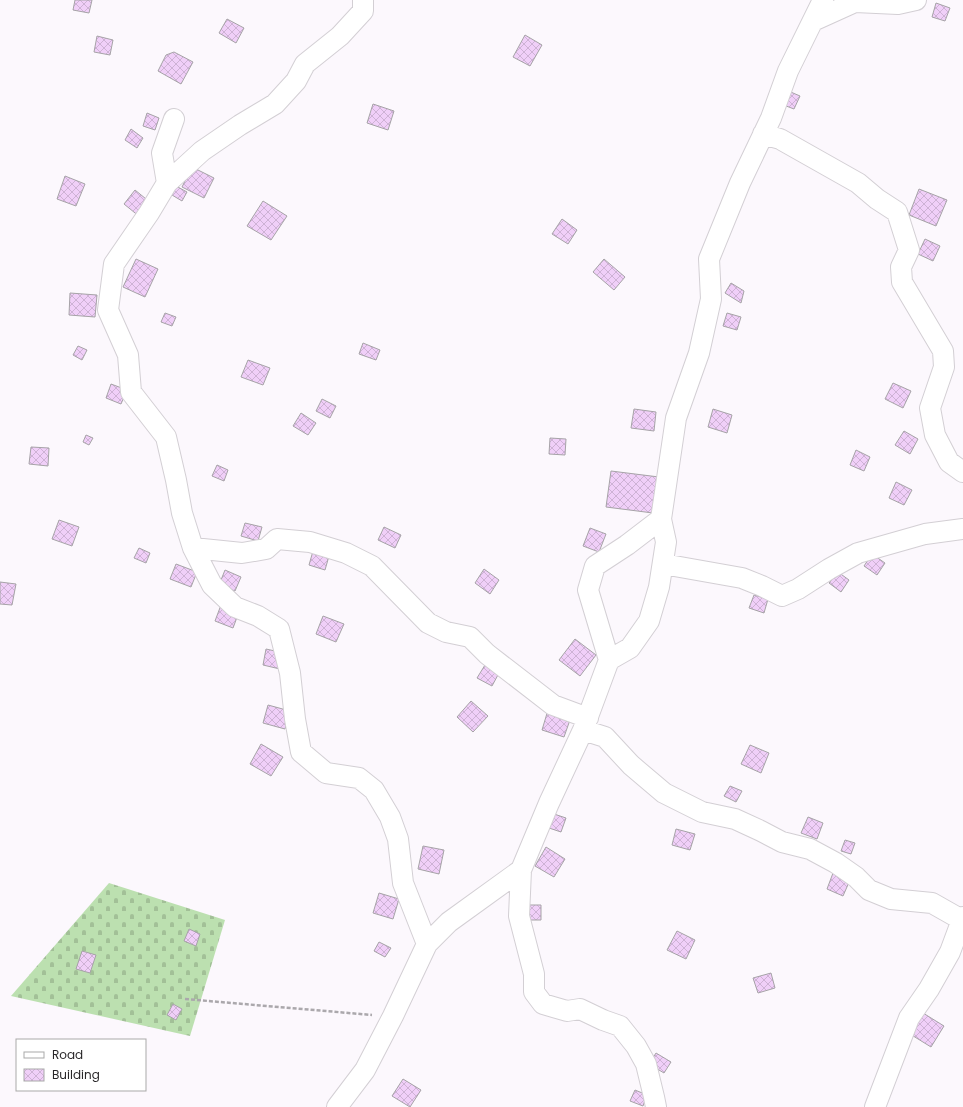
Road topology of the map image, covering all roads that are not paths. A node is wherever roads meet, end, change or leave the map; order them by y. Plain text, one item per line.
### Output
1 (363, 0) edge
2 (823, 0) edge
3 (916, 0) edge
4 (813, 22) junction
5 (174, 119) dead end
6 (763, 134) junction
7 (167, 183) junction
8 (963, 472) edge
9 (661, 519) junction
10 (963, 529) edge
11 (194, 548) junction
12 (663, 564) junction
13 (609, 660) junction
14 (586, 724) junction
15 (521, 870) junction
16 (962, 918) edge
17 (427, 944) junction
18 (337, 1107) edge
19 (656, 1107) edge
20 (875, 1107) edge

1 - 7 street
2 - 4 street
3 - 4 street
4 - 6 street
5 - 7 street
6 - 8 street
6 - 9 street
7 - 11 street
9 - 12 street
9 - 13 street
10 - 12 street
11 - 14 street
11 - 17 street
12 - 13 street
13 - 14 street
14 - 15 street
14 - 16 street
15 - 17 street
15 - 19 street
16 - 20 street
17 - 18 street

